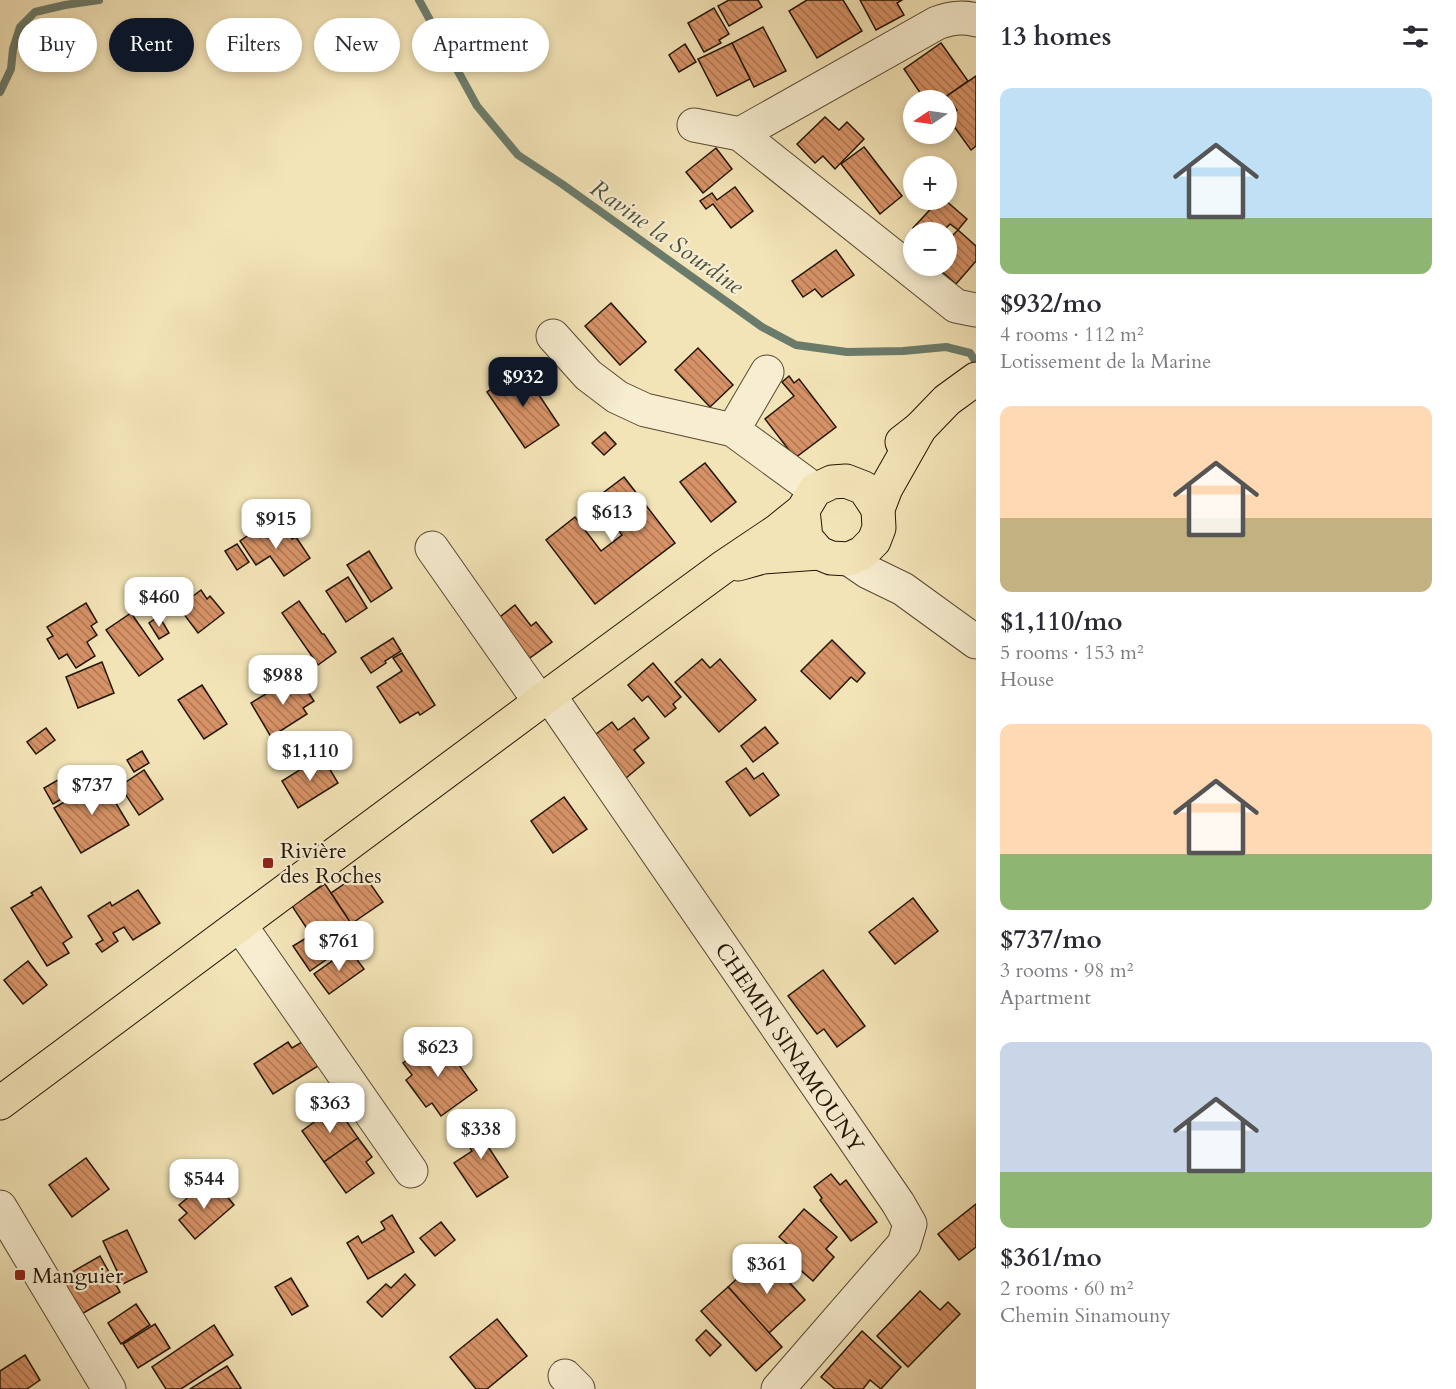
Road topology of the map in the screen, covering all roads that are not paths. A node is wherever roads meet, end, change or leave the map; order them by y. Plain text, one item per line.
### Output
1 (976, 20) edge
2 (694, 125) dead end
3 (740, 134) junction
4 (976, 310) edge
5 (553, 336) dead end
6 (767, 372) dead end
7 (976, 379) edge
8 (920, 428) junction
9 (733, 430) junction
10 (846, 481) junction
11 (809, 500) junction
12 (879, 518) junction
13 (432, 548) dead end
14 (834, 556) junction
15 (722, 568) junction
16 (903, 589) junction
17 (976, 642) edge
18 (544, 698) junction
19 (240, 925) junction
20 (0, 1103) edge
21 (411, 1171) dead end
22 (0, 1207) edge
23 (109, 1389) edge
24 (778, 1389) edge

1 - 3 street
2 - 3 street
3 - 4 street
5 - 9 street
6 - 9 street
7 - 8 main road
8 - 10 main road
8 - 12 main road
9 - 11 street
10 - 11 main road
10 - 12 main road
11 - 14 main road
11 - 15 main road
12 - 14 main road
12 - 16 street
13 - 18 street
14 - 15 main road
14 - 16 street
15 - 18 main road
16 - 17 street
18 - 19 main road
18 - 24 street, CHEMIN SINAMOUNY
19 - 20 main road
19 - 21 street
22 - 23 street

